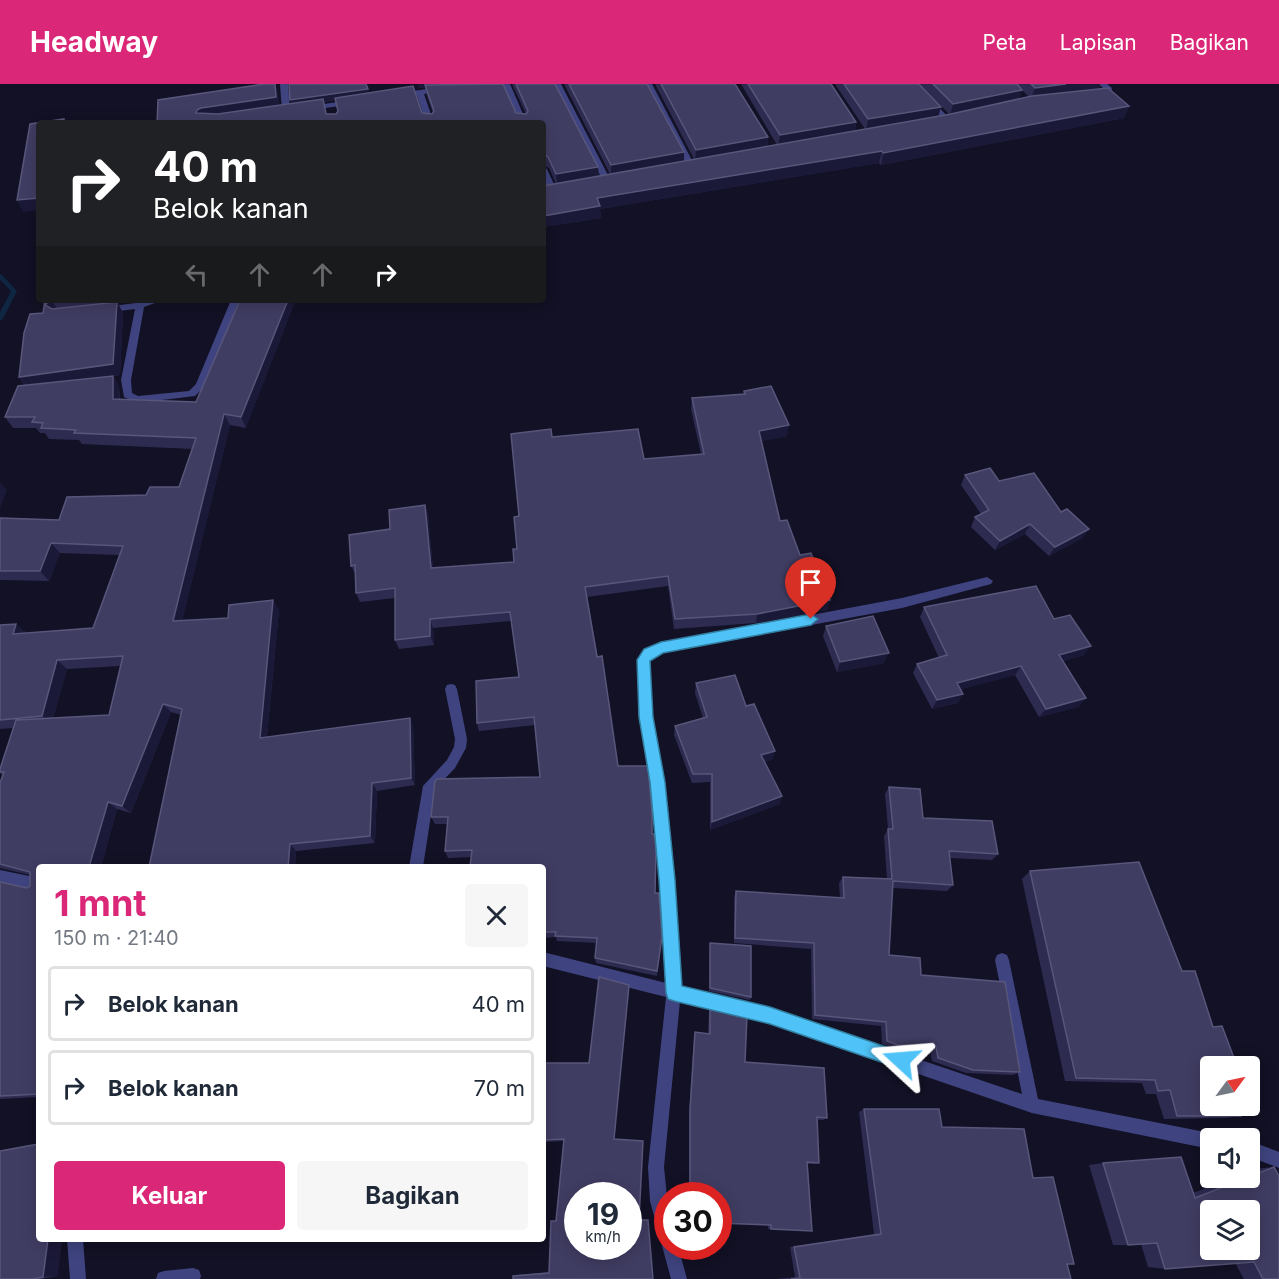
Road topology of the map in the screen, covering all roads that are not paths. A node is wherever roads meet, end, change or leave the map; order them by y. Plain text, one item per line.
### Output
1 (284, 84) edge
2 (506, 84) edge
3 (557, 84) edge
4 (648, 84) edge
5 (913, 84) edge
6 (1103, 84) edge
7 (450, 88) edge
8 (420, 92) junction
9 (386, 97) edge
10 (1081, 97) edge
11 (364, 100) edge
12 (330, 105) junction
13 (286, 111) junction
14 (275, 113) edge
15 (333, 114) edge
16 (959, 119) edge
17 (429, 120) edge
18 (522, 120) edge
19 (947, 121) junction
20 (936, 123) edge
21 (701, 164) edge
22 (691, 166) junction
23 (681, 168) edge
24 (546, 176) edge
25 (617, 179) edge
26 (607, 181) junction
27 (596, 183) edge
28 (563, 189) edge
29 (553, 191) junction
30 (546, 192) edge
31 (136, 303) edge
32 (141, 303) edge
33 (234, 303) edge
34 (94, 311) edge
35 (987, 581) dead end
36 (451, 689) dead end
37 (416, 864) edge
38 (0, 877) edge
39 (36, 884) edge
40 (546, 960) edge
41 (1002, 960) dead end
42 (674, 993) junction
43 (1032, 1105) junction
44 (1200, 1139) edge
45 (1260, 1153) edge
46 (1279, 1160) edge
47 (657, 1182) edge
48 (75, 1242) edge
49 (673, 1260) edge
50 (193, 1276) dead end
51 (78, 1279) edge
52 (164, 1279) edge
53 (679, 1279) edge

1 - 13 street
2 - 18 street
3 - 26 street
4 - 22 street
5 - 19 street
6 - 10 street
7 - 8 street
8 - 9 street
8 - 17 street
11 - 12 street
12 - 13 street
12 - 15 street
13 - 14 street
16 - 19 street
19 - 20 street
21 - 22 street
22 - 23 street
24 - 29 street
25 - 26 street
26 - 27 street
28 - 29 street
29 - 30 street
31 - 34 street
32 - 33 street
35 - 42 street
36 - 37 street
38 - 39 street
40 - 42 street
41 - 43 street
42 - 43 street
42 - 47 street
43 - 44 street
45 - 46 street
48 - 51 street
49 - 53 street
50 - 52 street

